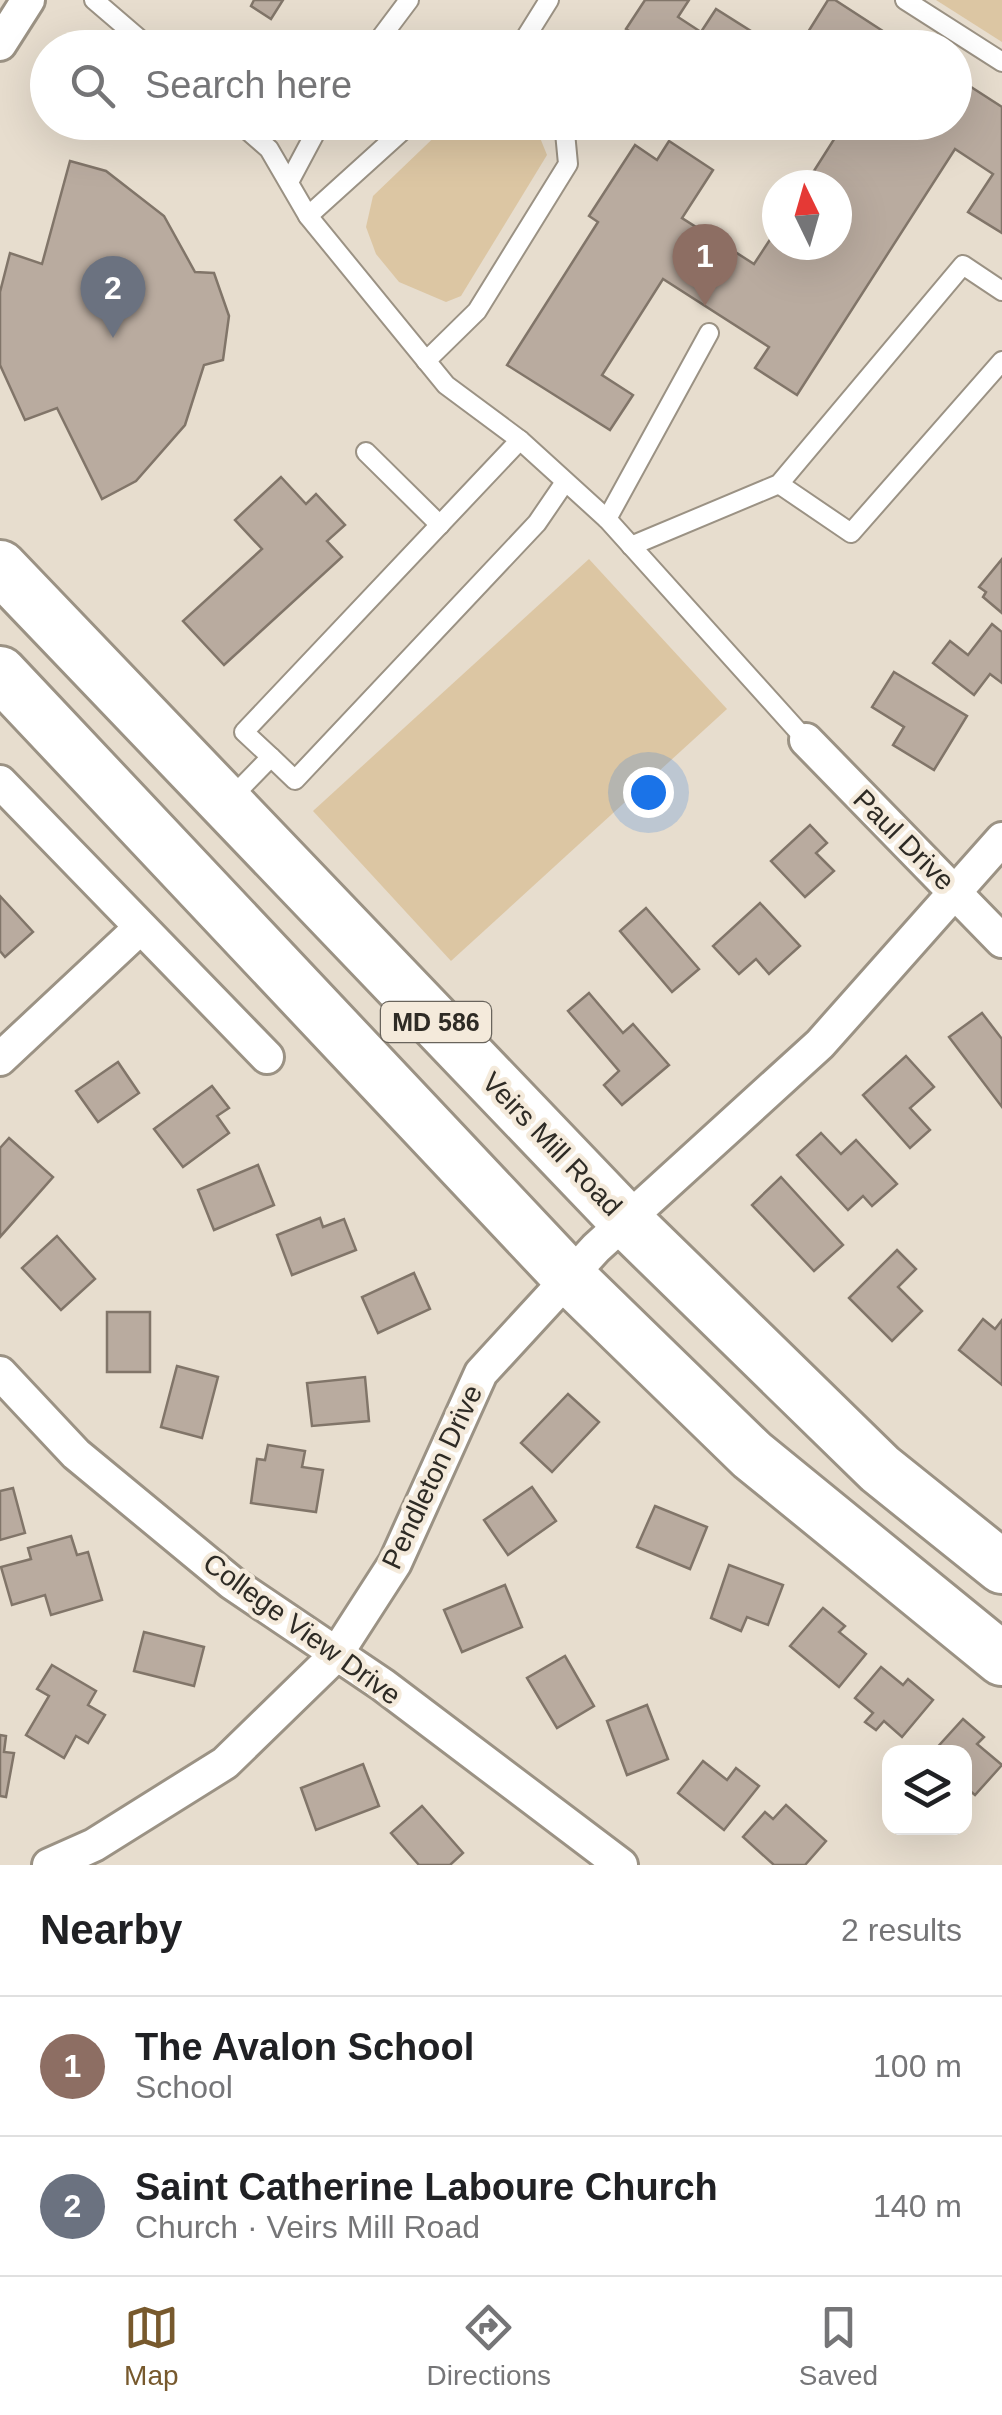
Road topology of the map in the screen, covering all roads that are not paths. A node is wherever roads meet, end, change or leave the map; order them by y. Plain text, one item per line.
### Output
1 (28, 0) edge
2 (94, 0) edge
3 (409, 0) edge
4 (549, 0) edge
5 (905, 0) edge
6 (129, 30) edge
7 (386, 30) edge
8 (530, 30) edge
9 (952, 30) edge
10 (972, 43) edge
11 (0, 44) edge
12 (1002, 62) edge
13 (258, 140) edge
14 (311, 140) edge
15 (392, 140) edge
16 (566, 140) edge
17 (289, 182) junction
18 (308, 216) junction
19 (1002, 291) edge
20 (709, 334) dead end
21 (426, 362) junction
22 (1002, 362) edge
23 (520, 440) junction
24 (366, 452) dead end
25 (565, 482) junction
26 (779, 484) junction
27 (607, 519) junction
28 (440, 525) junction
29 (631, 546) junction
30 (0, 567) edge
31 (0, 673) edge
32 (806, 740) joint
33 (271, 756) junction
34 (0, 782) edge
35 (226, 803) junction
36 (1002, 839) edge
37 (958, 894) junction
38 (140, 928) junction
39 (1002, 941) edge
40 (266, 1057) dead end
41 (0, 1059) edge
42 (626, 1221) junction
43 (570, 1276) junction
44 (0, 1373) edge
45 (1002, 1567) edge
46 (336, 1656) junction
47 (1002, 1660) edge
48 (99, 1855) edge
49 (49, 1865) edge
50 (621, 1865) edge

1 - 11 street
2 - 6 lane
3 - 7 lane
4 - 8 lane
5 - 9 lane
10 - 12 lane
13 - 17 lane
14 - 17 lane
15 - 18 lane
16 - 21 lane
17 - 18 lane
18 - 21 lane
19 - 26 lane
20 - 27 lane
21 - 23 lane
22 - 26 lane
23 - 25 lane
23 - 28 lane
24 - 28 lane
25 - 27 lane
25 - 33 lane
26 - 29 lane
27 - 29 lane
28 - 33 lane
29 - 32 lane
30 - 35 main road, Veirs Mill Road / MD 586
31 - 43 main road, MD 586
32 - 37 street, Paul Drive
33 - 35 lane
34 - 38 street
35 - 42 main road, Veirs Mill Road / MD 586
36 - 37 street, Pendleton Drive
37 - 39 street, Paul Drive
37 - 42 street, Pendleton Drive
38 - 40 street
38 - 41 street
42 - 43 street, Pendleton Drive
42 - 45 main road, Veirs Mill Road / MD 586
43 - 46 street, Pendleton Drive
43 - 47 main road, MD 586
44 - 46 street, College View Drive
46 - 48 street, Pendleton Drive
46 - 50 street, College View Drive
48 - 49 street, Pendleton Drive

